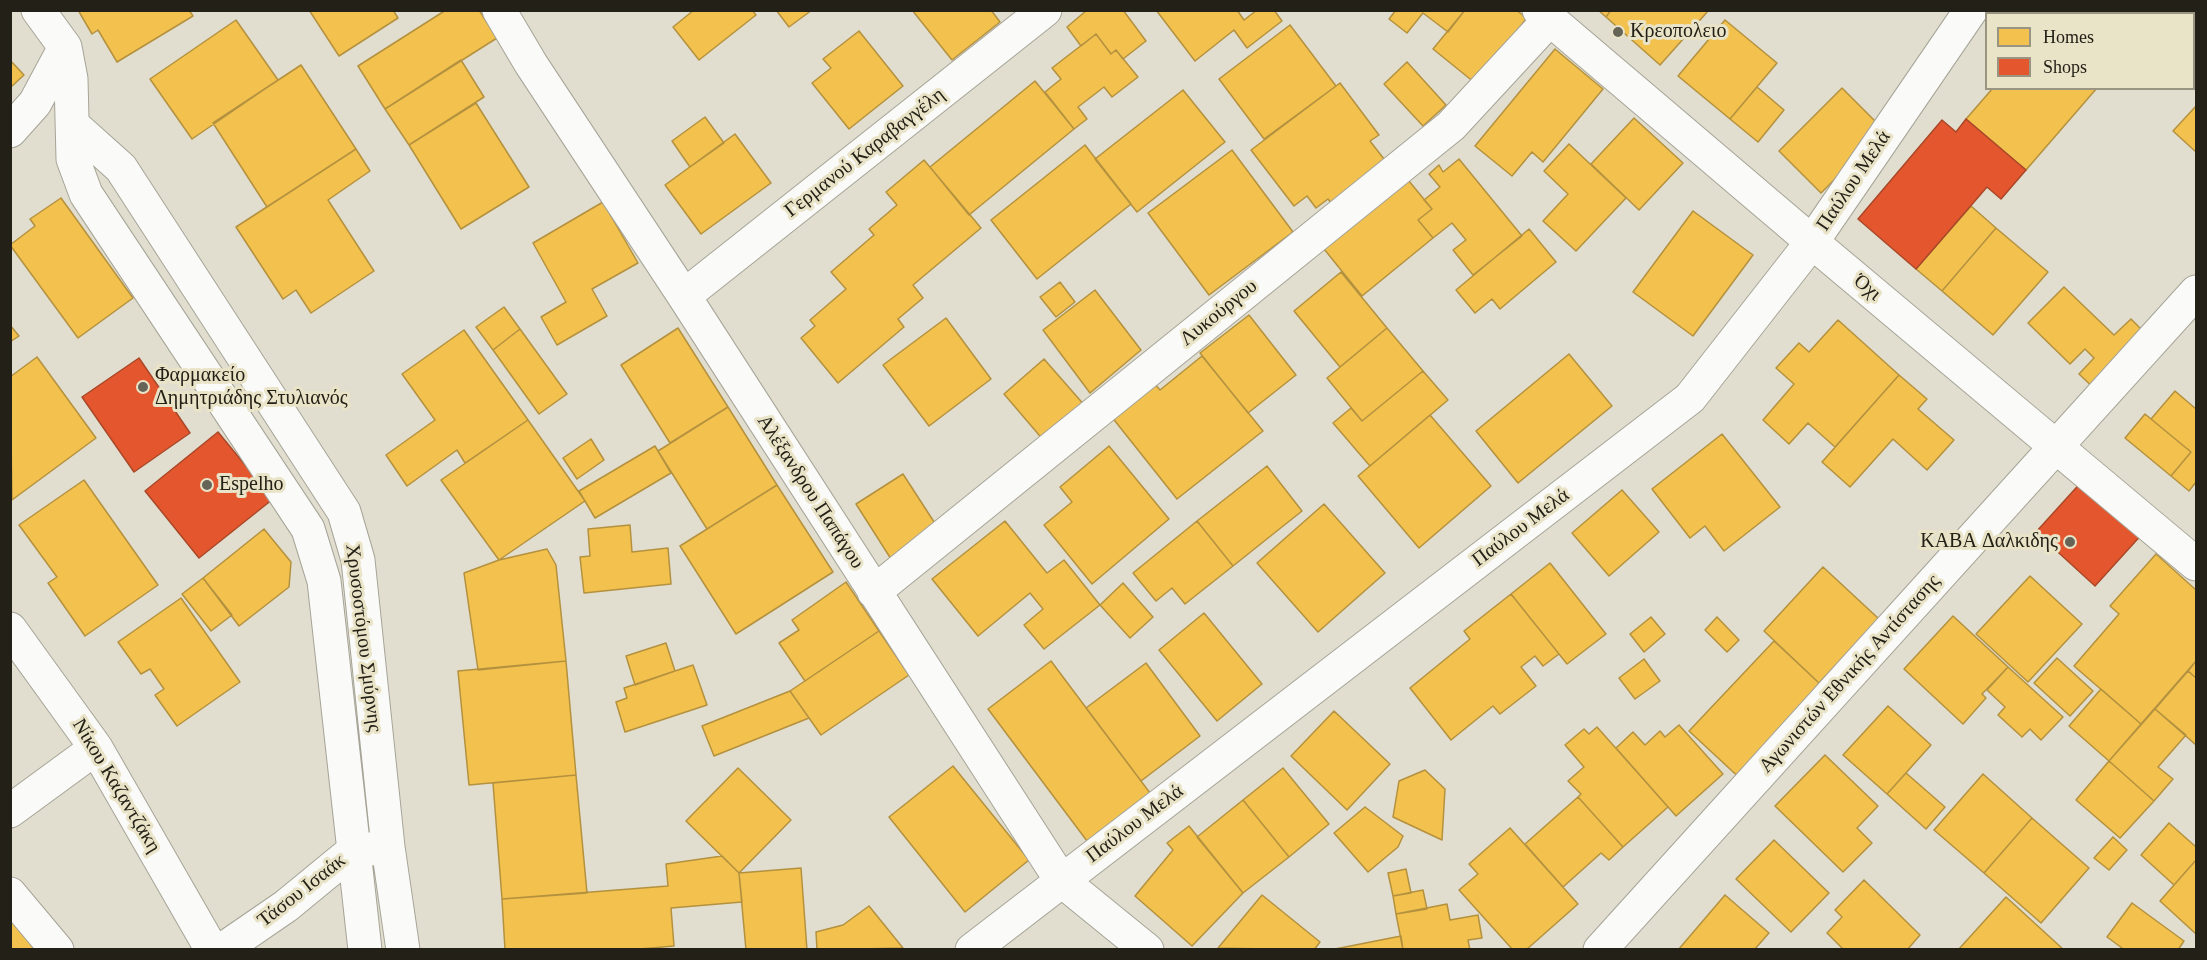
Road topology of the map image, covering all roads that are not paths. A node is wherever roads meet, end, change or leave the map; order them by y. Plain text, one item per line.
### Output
1 (38, 10) edge
2 (500, 10) edge
3 (1046, 10) edge
4 (1971, 10) edge
5 (1545, 15) edge
6 (65, 47) junction
7 (73, 125) junction
8 (10, 131) edge
9 (1812, 242) junction
10 (2196, 292) edge
11 (684, 296) junction
12 (2057, 446) junction
13 (2196, 564) edge
14 (874, 592) junction
15 (10, 628) edge
16 (96, 748) junction
17 (10, 811) edge
18 (387, 847) junction
19 (353, 851) junction
20 (1061, 880) junction
21 (10, 894) edge
22 (57, 950) edge
23 (212, 950) edge
24 (222, 950) edge
25 (365, 950) edge
26 (403, 950) edge
27 (972, 950) edge
28 (1148, 950) edge
29 (1600, 950) edge

1 - 6 street, Χρυσοστόμου Σμύρνης
2 - 11 street, Αλέξανδρου Παπάγου
3 - 11 street, Γερμανού Καραβαγγέλη
4 - 9 street, Παύλου Μελά
5 - 9 street, Όχι
5 - 14 street, Λυκούργου
6 - 7 street, Χρυσοστόμου Σμύρνης
6 - 8 street
7 - 18 street, Χρυσοστόμου Σμύρνης
7 - 19 street, Χρυσοστόμου Σμύρνης
9 - 12 street, Όχι
9 - 20 street, Παύλου Μελά
10 - 12 street, Αγωνιστών Εθνικής Αντίστασης
11 - 14 street, Αλέξανδρου Παπάγου
12 - 13 street, Όχι
12 - 29 street, Αγωνιστών Εθνικής Αντίστασης
14 - 20 street, Αλέξανδρου Παπάγου
15 - 16 street, Νίκου Καζαντζάκη
16 - 17 street
16 - 23 street, Νίκου Καζαντζάκη
18 - 19 street, Τάσου Ισαάκ
18 - 26 street, Χρυσοστόμου Σμύρνης
19 - 24 street, Τάσου Ισαάκ
19 - 25 street, Χρυσοστόμου Σμύρνης
20 - 27 street, Παύλου Μελά
20 - 28 street, Αλέξανδρου Παπάγου
21 - 22 street

